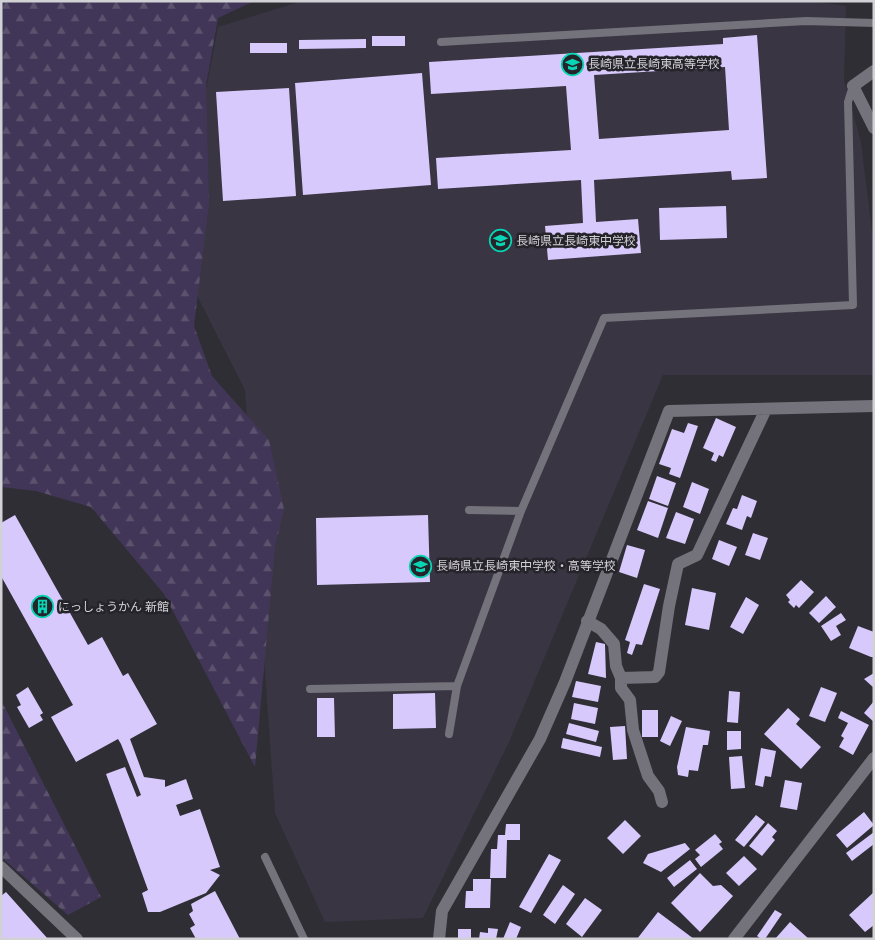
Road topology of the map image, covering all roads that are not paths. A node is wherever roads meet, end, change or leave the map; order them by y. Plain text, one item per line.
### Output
1 (874, 23) edge
2 (441, 42) dead end
3 (874, 71) edge
4 (853, 86) junction
5 (871, 116) edge
6 (874, 128) edge
7 (874, 406) edge
8 (766, 409) junction
9 (469, 510) dead end
10 (521, 511) junction
11 (587, 621) junction
12 (621, 678) junction
13 (457, 686) junction
14 (310, 689) dead end
15 (449, 734) dead end
16 (874, 758) edge
17 (662, 802) dead end
18 (265, 857) dead end
19 (1, 867) edge
20 (77, 939) edge
21 (304, 939) edge
22 (439, 939) edge
23 (734, 939) edge

1 - 2 lane
3 - 4 street
4 - 5 street
4 - 10 lane
5 - 6 street
7 - 8 street
8 - 11 street
8 - 12 street
9 - 10 lane
10 - 13 lane
11 - 12 street
11 - 22 street
12 - 17 street
13 - 14 lane
13 - 15 lane
16 - 23 street
18 - 21 lane
19 - 20 street

